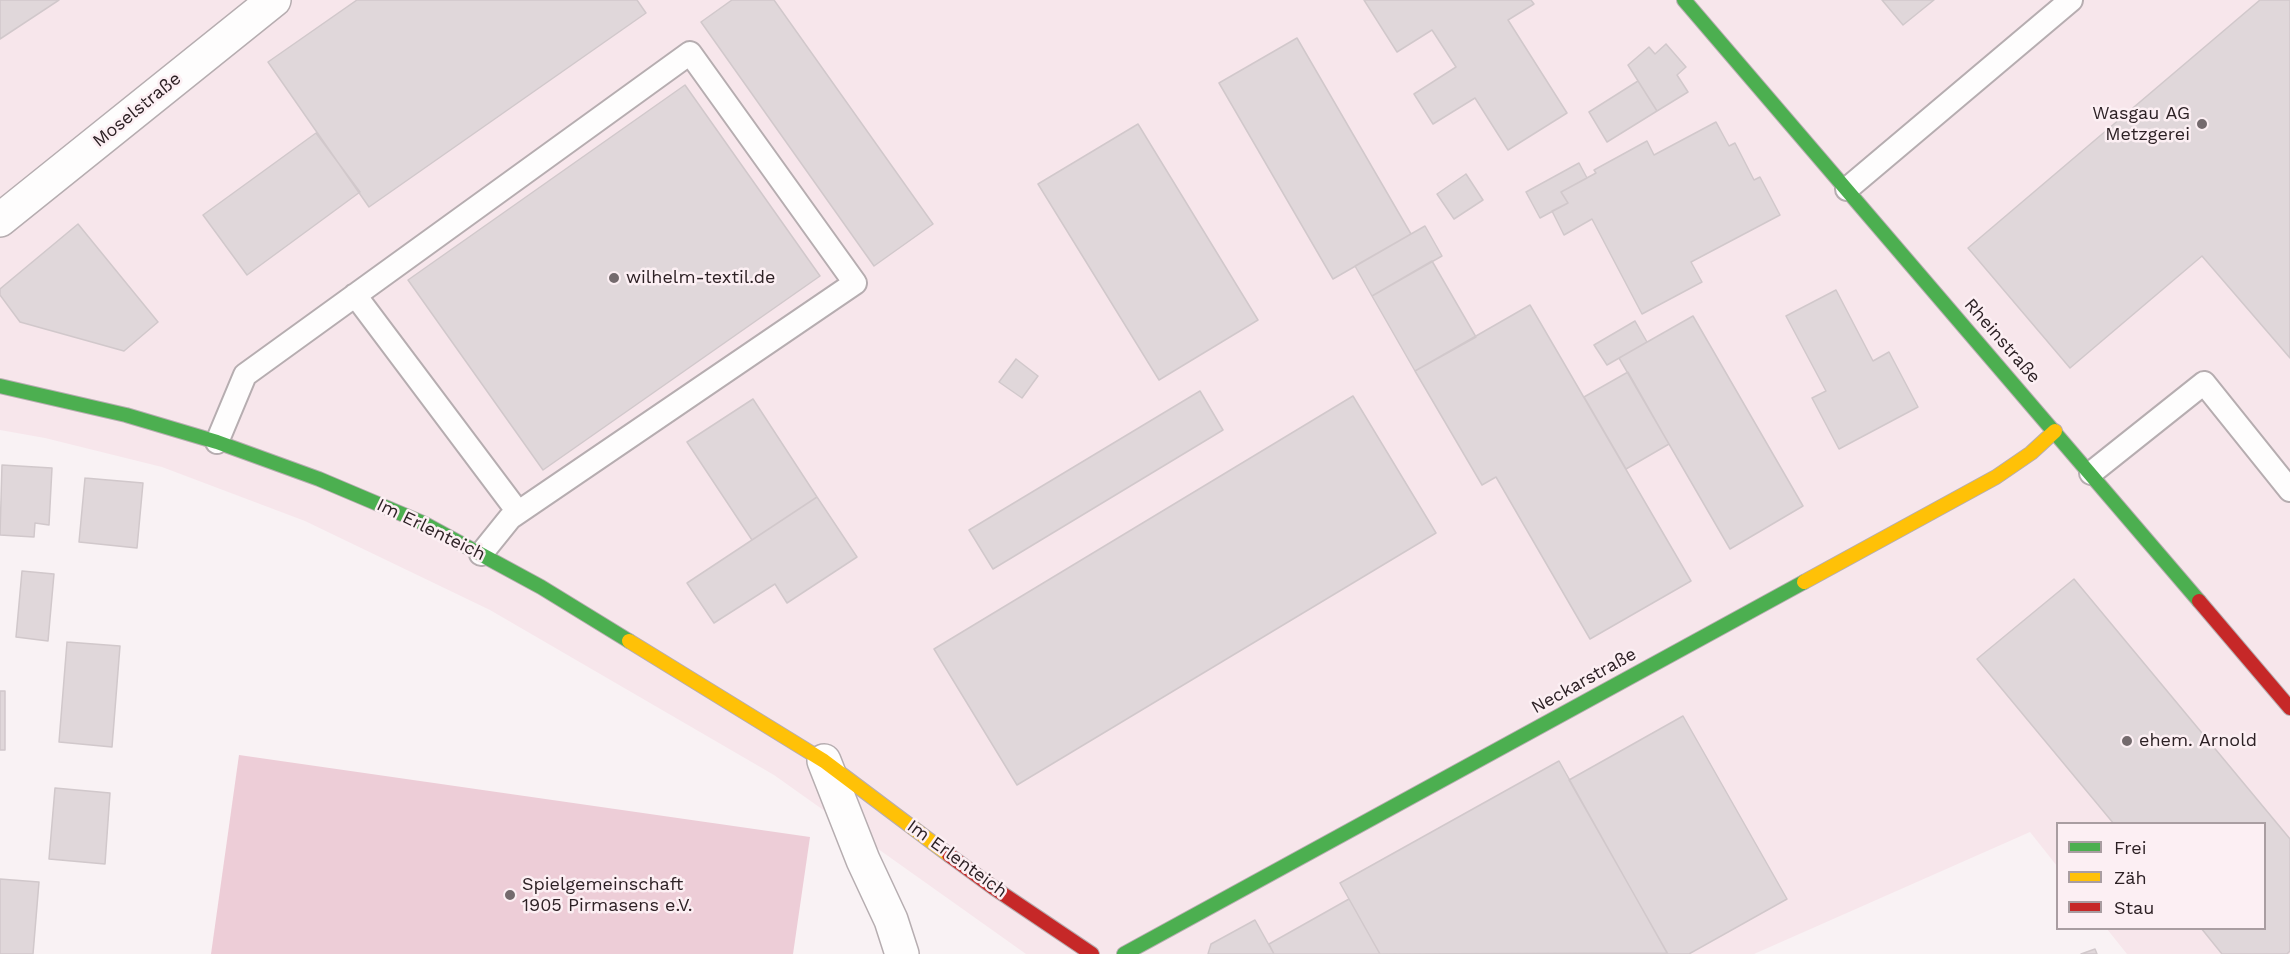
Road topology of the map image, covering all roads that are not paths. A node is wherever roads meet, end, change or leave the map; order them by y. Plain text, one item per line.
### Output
1 (274, 0) edge
2 (1684, 0) edge
3 (2071, 0) edge
4 (1847, 189) junction
5 (0, 220) edge
6 (355, 295) junction
7 (0, 386) edge
8 (2055, 431) junction
9 (217, 442) junction
10 (2091, 473) junction
11 (2290, 490) edge
12 (518, 512) junction
13 (481, 554) junction
14 (2290, 708) edge
15 (824, 761) junction
16 (902, 954) edge
17 (1092, 954) edge
18 (1124, 954) edge

1 - 5 street, Moselstraße
2 - 4 street, Rheinstraße
3 - 4 lane
4 - 8 street, Rheinstraße
6 - 9 lane
6 - 12 lane
6 - 12 lane
7 - 9 street, Im Erlenteich
8 - 10 street, Rheinstraße
8 - 18 street, Neckarstraße
9 - 13 street, Im Erlenteich
10 - 11 lane
10 - 14 street, Rheinstraße
12 - 13 lane
13 - 15 street, Im Erlenteich
15 - 16 street
15 - 17 street, Im Erlenteich

